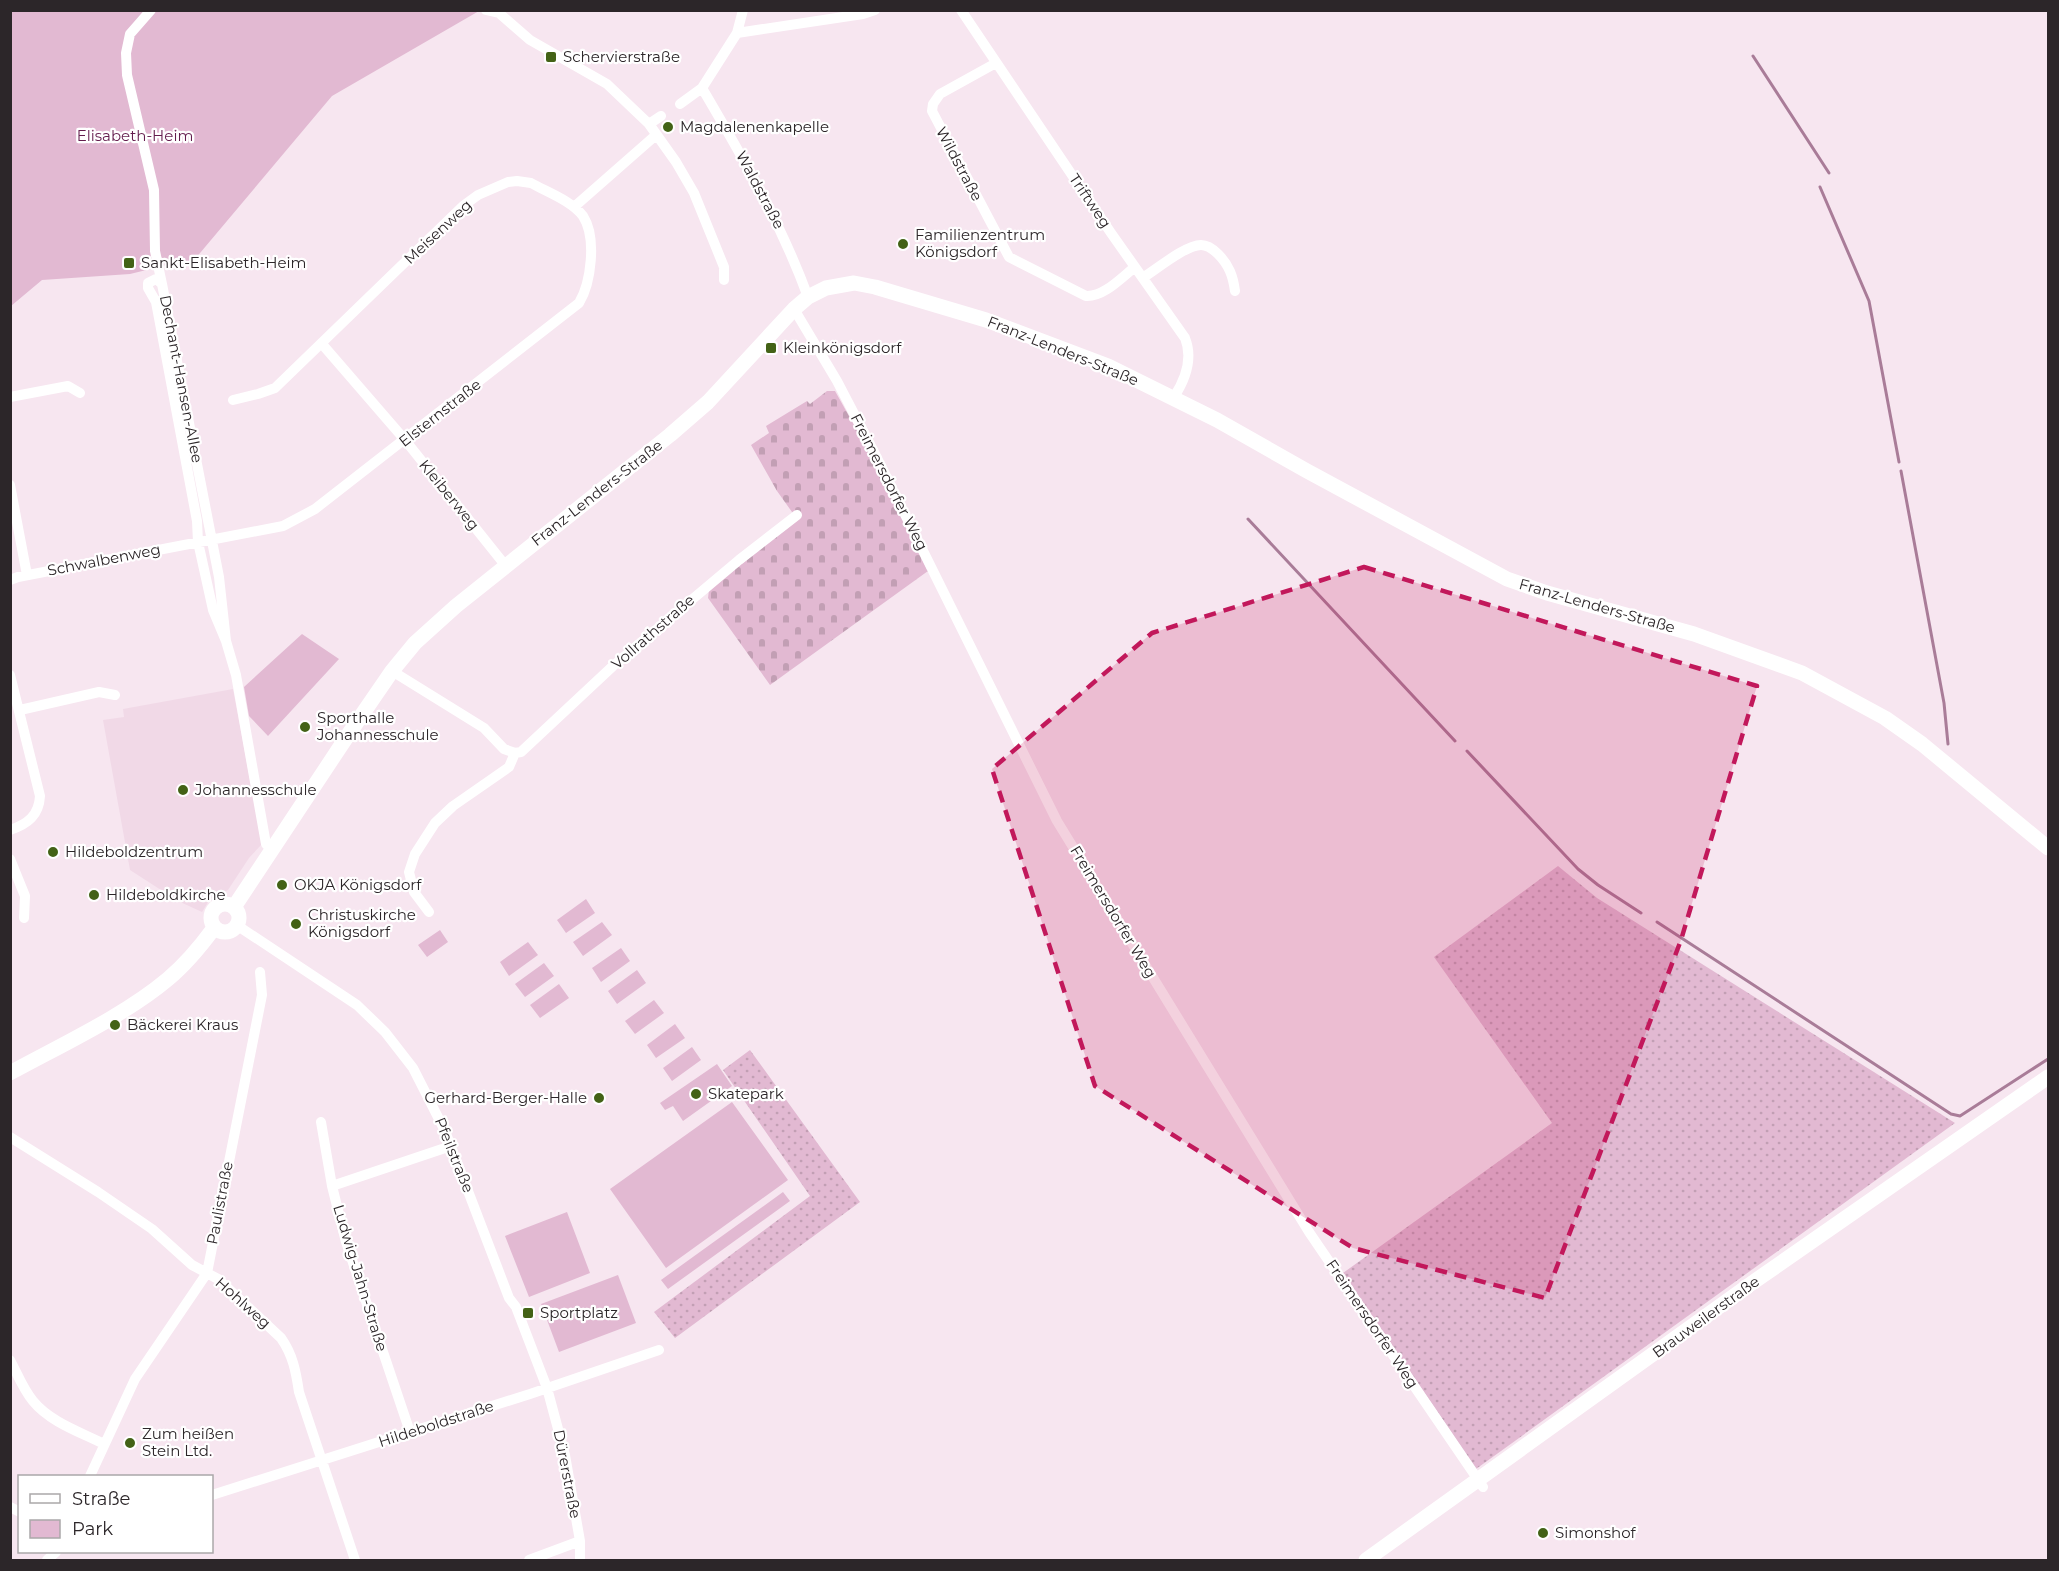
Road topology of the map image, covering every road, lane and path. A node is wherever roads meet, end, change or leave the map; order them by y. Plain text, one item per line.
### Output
1 (151, 10) edge
2 (486, 10) edge
3 (742, 10) edge
4 (875, 10) edge
5 (961, 10) edge
6 (737, 33) junction
7 (996, 63) junction
8 (702, 88) junction
9 (680, 104) dead end
10 (661, 116) dead end
11 (649, 124) junction
12 (656, 135) junction
13 (574, 207) junction
14 (1135, 267) junction
15 (1144, 277) junction
16 (724, 280) dead end
17 (162, 284) junction
18 (1235, 291) dead end
19 (808, 297) junction
20 (794, 309) junction
21 (322, 344) junction
22 (80, 393) dead end
23 (10, 397) edge
24 (1174, 397) junction
25 (233, 400) dead end
26 (405, 440) junction
27 (10, 485) edge
28 (797, 515) dead end
29 (212, 539) junction
30 (198, 542) junction
31 (505, 565) junction
32 (27, 575) junction
33 (10, 580) edge
34 (226, 641) junction
35 (392, 671) junction
36 (10, 675) edge
37 (115, 695) dead end
38 (20, 710) junction
39 (514, 753) junction
40 (10, 830) edge
41 (2049, 848) edge
42 (272, 850) junction
43 (10, 860) edge
44 (234, 907) junction
45 (429, 912) dead end
46 (24, 918) dead end
47 (237, 926) junction
48 (214, 928) junction
49 (260, 972) dead end
50 (10, 1073) edge
51 (2049, 1077) edge
52 (321, 1122) dead end
53 (10, 1137) edge
54 (451, 1146) junction
55 (332, 1186) junction
56 (207, 1273) junction
57 (659, 1350) dead end
58 (10, 1360) edge
59 (547, 1388) junction
60 (410, 1432) junction
61 (104, 1444) junction
62 (322, 1460) junction
63 (90, 1475) edge
64 (1481, 1484) junction
65 (213, 1495) edge
66 (580, 1541) junction
67 (355, 1560) edge
68 (529, 1560) edge
69 (580, 1560) edge
70 (1366, 1560) edge

1 - 17 street
2 - 11 street
3 - 6 street
4 - 6 street
5 - 7 street, Triftweg
6 - 8 street
7 - 14 street, Triftweg
7 - 14 street, Wildstraße
8 - 9 street
8 - 19 street, Waldstraße
10 - 11 street
11 - 12 street
12 - 13 street
12 - 16 street
13 - 21 street, Meisenweg
13 - 26 street, Elsternstraße
14 - 15 street, Triftweg
15 - 18 street
15 - 24 street, Triftweg
17 - 29 street, Dechant-Hansen-Allee
17 - 30 street, Dechant-Hansen-Allee
19 - 20 street, Franz-Lenders-Straße
19 - 24 street, Franz-Lenders-Straße
20 - 31 street, Franz-Lenders-Straße
20 - 64 street, Freimersdorfer Weg
21 - 25 street, Meisenweg
21 - 26 street, Kleiberweg
22 - 23 street
24 - 41 street, Franz-Lenders-Straße
26 - 29 street, Elsternstraße
26 - 31 street, Kleiberweg
27 - 32 street
28 - 39 street, Vollrathstraße
29 - 30 street, Elsternstraße
29 - 34 street, Dechant-Hansen-Allee
30 - 32 street, Schwalbenweg
30 - 34 street, Dechant-Hansen-Allee
31 - 35 street, Franz-Lenders-Straße
32 - 33 street, Schwalbenweg
34 - 42 street, Dechant-Hansen-Allee
35 - 39 street
35 - 42 street, Franz-Lenders-Straße
36 - 38 street
37 - 38 street
38 - 40 street
39 - 45 street, Vollrathstraße
42 - 44 street, Franz-Lenders-Straße
43 - 46 street
44 - 47 street
44 - 48 street
47 - 48 street
47 - 54 street, Pfeilstraße
48 - 50 street
49 - 56 street, Paulistraße
51 - 64 street, Brauweilerstraße
52 - 55 street, Ludwig-Jahn-Straße
53 - 56 street, Hohlweg
54 - 55 street
54 - 59 street, Pfeilstraße
55 - 60 street, Ludwig-Jahn-Straße
56 - 61 street, Paulistraße
56 - 62 street, Hohlweg
57 - 59 street, Hildeboldstraße
58 - 61 street
59 - 60 street, Hildeboldstraße
59 - 66 street, Dürerstraße
60 - 62 street, Hildeboldstraße
61 - 63 street, Paulistraße
62 - 65 street, Hildeboldstraße
62 - 67 street, Hohlweg
64 - 70 street, Brauweilerstraße
66 - 68 street
66 - 69 street, Dürerstraße

